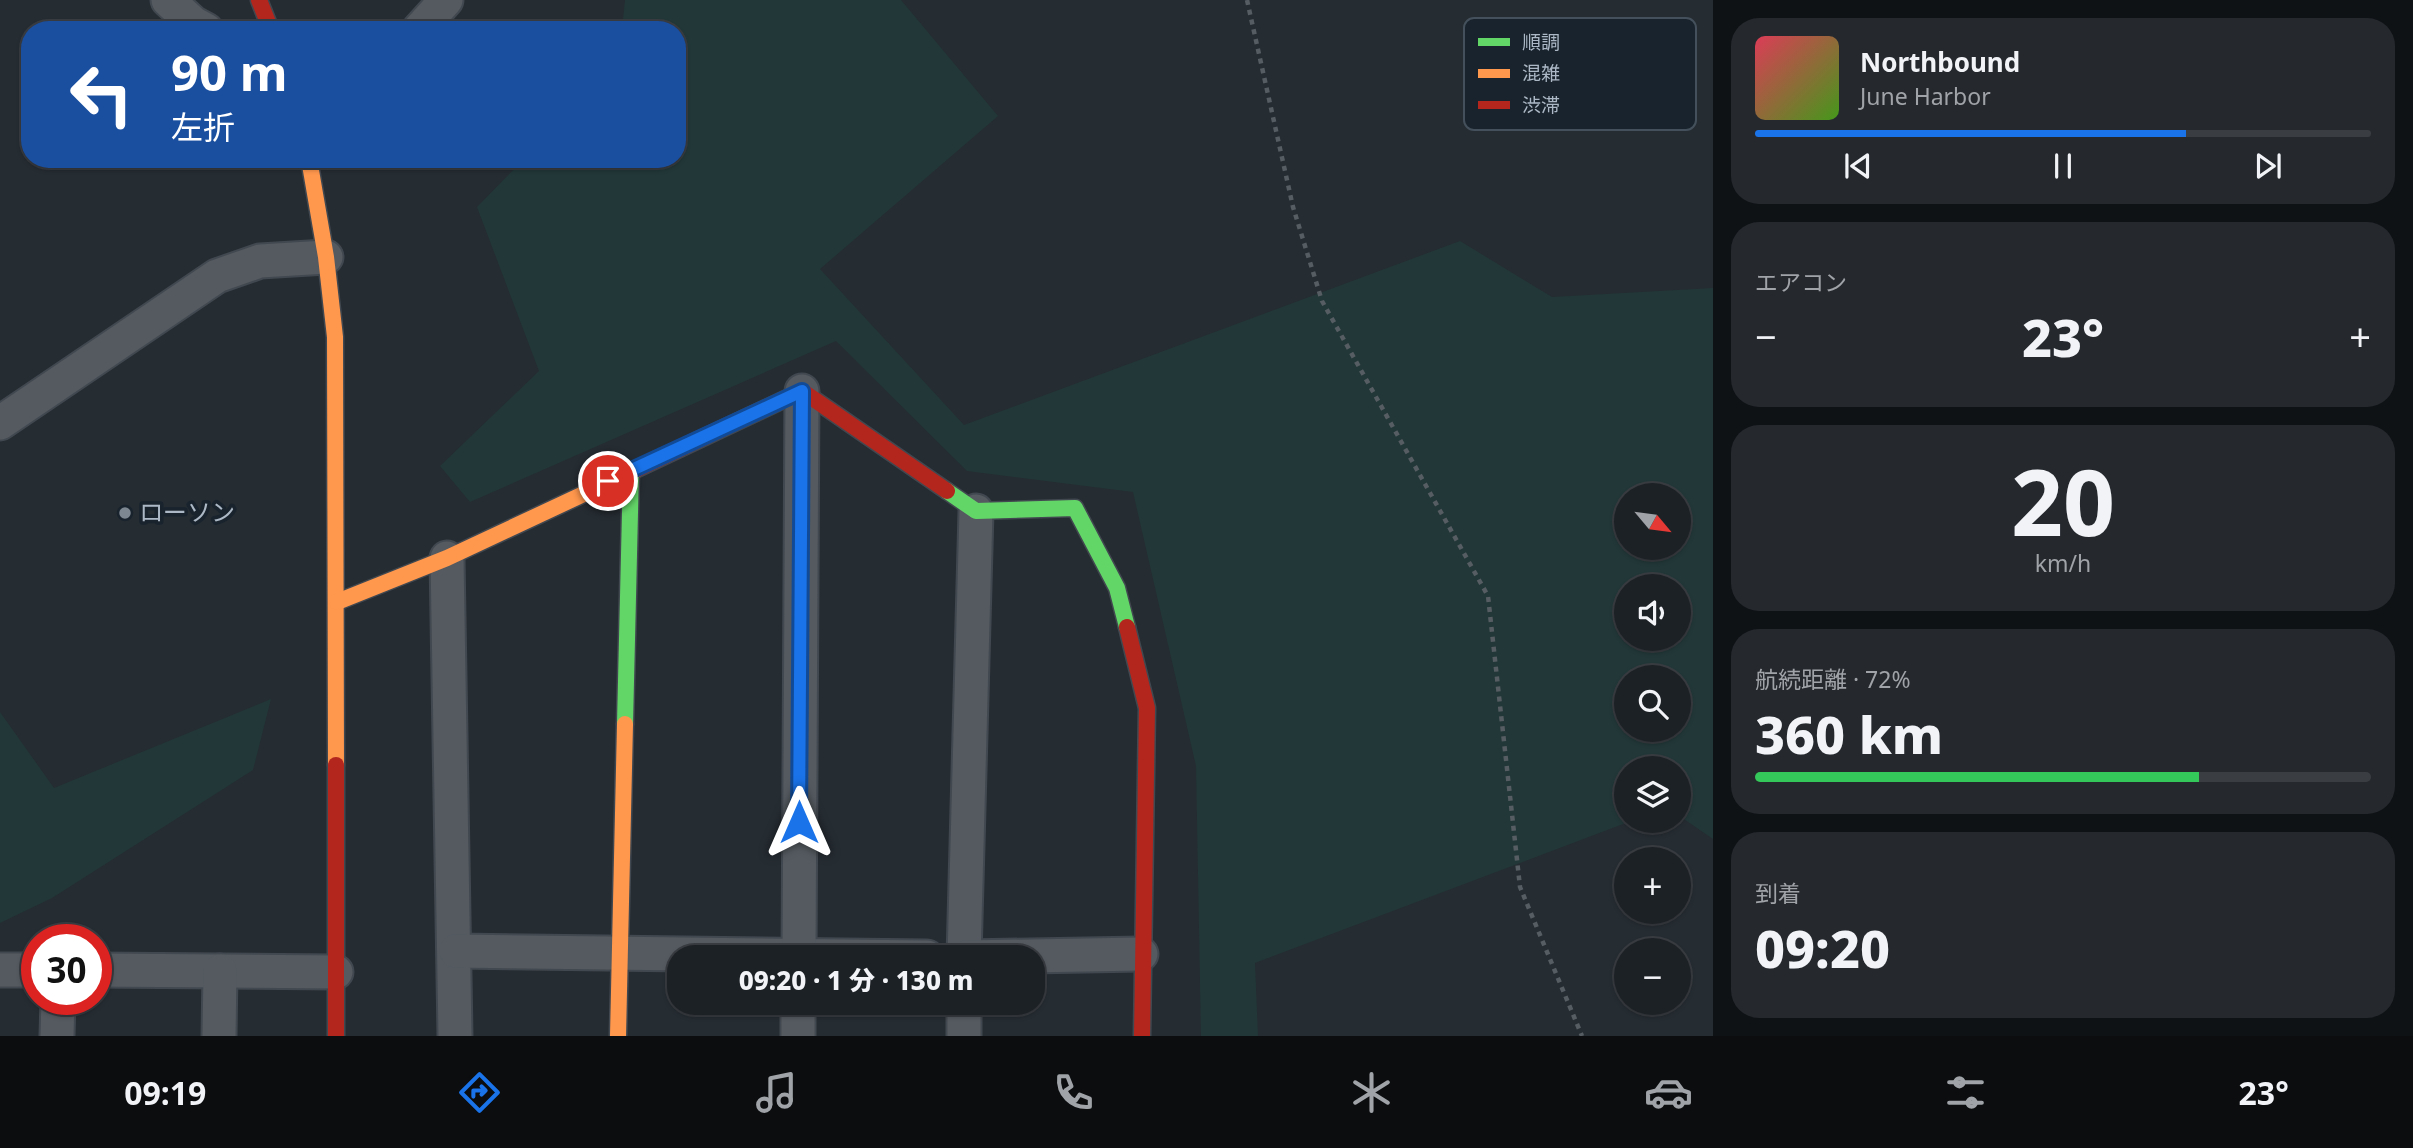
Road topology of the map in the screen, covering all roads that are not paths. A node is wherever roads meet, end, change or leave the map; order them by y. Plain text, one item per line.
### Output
1 (169, 0) edge
2 (259, 0) edge
3 (446, 0) edge
4 (191, 21) edge
5 (267, 21) edge
6 (427, 21) edge
7 (311, 168) edge
8 (326, 257) junction
9 (802, 391) junction
10 (0, 423) edge
11 (631, 470) junction
12 (976, 511) junction
13 (447, 558) junction
14 (337, 602) junction
15 (799, 945) edge
16 (965, 945) edge
17 (456, 951) junction
18 (618, 953) junction
19 (667, 954) edge
20 (1141, 954) junction
21 (1045, 956) edge
22 (0, 970) edge
23 (21, 970) edge
24 (112, 970) edge
25 (219, 971) junction
26 (336, 972) junction
27 (58, 1015) edge
28 (798, 1015) edge
29 (964, 1015) edge
30 (57, 1036) edge
31 (219, 1036) edge
32 (336, 1036) edge
33 (455, 1036) edge
34 (618, 1036) edge
35 (798, 1036) edge
36 (964, 1036) edge
37 (1142, 1036) edge

1 - 4 street
2 - 5 street
3 - 6 street
7 - 8 street
8 - 10 street
8 - 14 street
9 - 11 street
9 - 12 street
9 - 15 street
11 - 13 street
11 - 18 street
12 - 16 street
12 - 20 street
13 - 14 street
13 - 17 street
14 - 26 street
17 - 18 street
17 - 33 street
18 - 19 street
18 - 34 street
20 - 21 street
20 - 37 street
22 - 23 street
24 - 25 street
25 - 26 street
25 - 31 street
26 - 32 street
27 - 30 street
28 - 35 street
29 - 36 street

